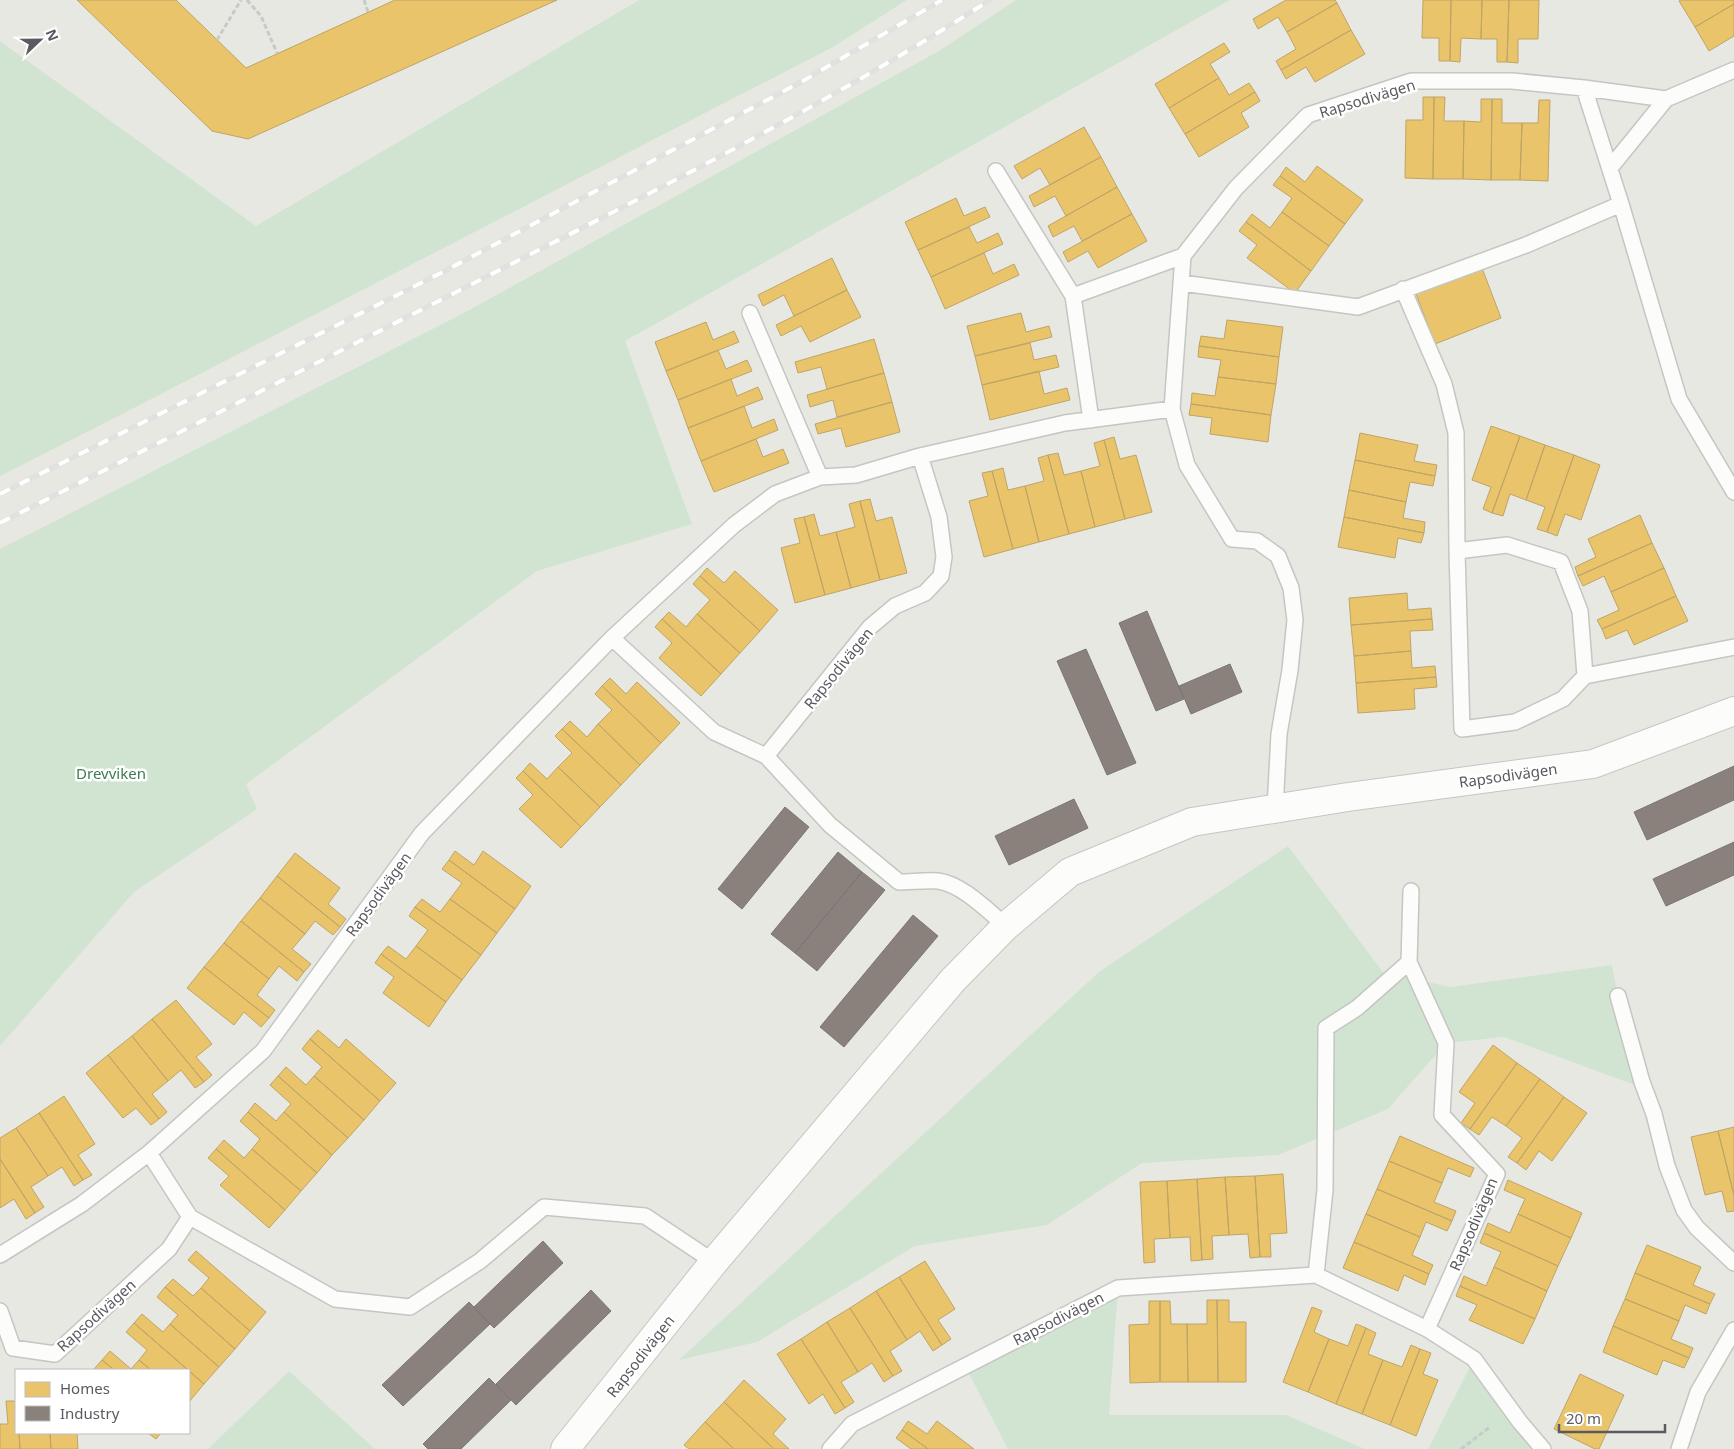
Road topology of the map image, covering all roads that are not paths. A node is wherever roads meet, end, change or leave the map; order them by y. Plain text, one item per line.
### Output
1 (1734, 70) edge
2 (1584, 88) junction
3 (1666, 99) junction
4 (1610, 168) junction
5 (996, 171) dead end
6 (1621, 204) junction
7 (1184, 256) junction
8 (1182, 283) junction
9 (1404, 289) junction
10 (1073, 296) junction
11 (750, 313) dead end
12 (1172, 409) junction
13 (1091, 420) junction
14 (920, 456) junction
15 (820, 477) junction
16 (1734, 492) edge
17 (1457, 551) junction
18 (612, 638) junction
19 (1734, 647) edge
20 (1585, 676) junction
21 (1734, 711) edge
22 (766, 756) junction
23 (1275, 809) junction
24 (1411, 891) dead end
25 (1006, 926) junction
26 (1409, 962) junction
27 (1618, 996) dead end
28 (149, 1153) junction
29 (190, 1217) junction
30 (0, 1255) edge
31 (714, 1262) junction
32 (1734, 1263) edge
33 (1316, 1275) junction
34 (0, 1311) edge
35 (1427, 1329) junction
36 (1734, 1330) edge
37 (565, 1449) edge
38 (830, 1449) edge
39 (1543, 1449) edge
40 (1679, 1449) edge

1 - 3 lane
2 - 3 lane, Rapsodivägen
2 - 4 lane
2 - 7 lane, Rapsodivägen
3 - 4 lane
4 - 6 lane
5 - 10 lane
6 - 9 lane
6 - 16 lane
7 - 8 lane
7 - 10 lane
8 - 9 lane
8 - 12 lane
9 - 17 lane
10 - 13 lane
11 - 15 lane
12 - 13 lane, Rapsodivägen
12 - 23 lane
13 - 14 lane, Rapsodivägen
14 - 15 lane, Rapsodivägen
14 - 22 lane, Rapsodivägen
15 - 18 lane, Rapsodivägen
17 - 20 lane
17 - 20 lane
18 - 22 lane
18 - 28 lane, Rapsodivägen
19 - 20 lane
21 - 23 street, Rapsodivägen
22 - 25 lane
23 - 25 street, Rapsodivägen
24 - 26 lane, Rapsodivägen
25 - 31 street, Rapsodivägen
26 - 33 lane
26 - 35 lane, Rapsodivägen
27 - 32 lane
28 - 29 lane
28 - 30 lane, Rapsodivägen
29 - 31 lane
29 - 34 lane, Rapsodivägen
31 - 37 street, Rapsodivägen
33 - 35 lane, Rapsodivägen
33 - 38 lane, Rapsodivägen
35 - 39 lane, Rapsodivägen
36 - 40 lane

